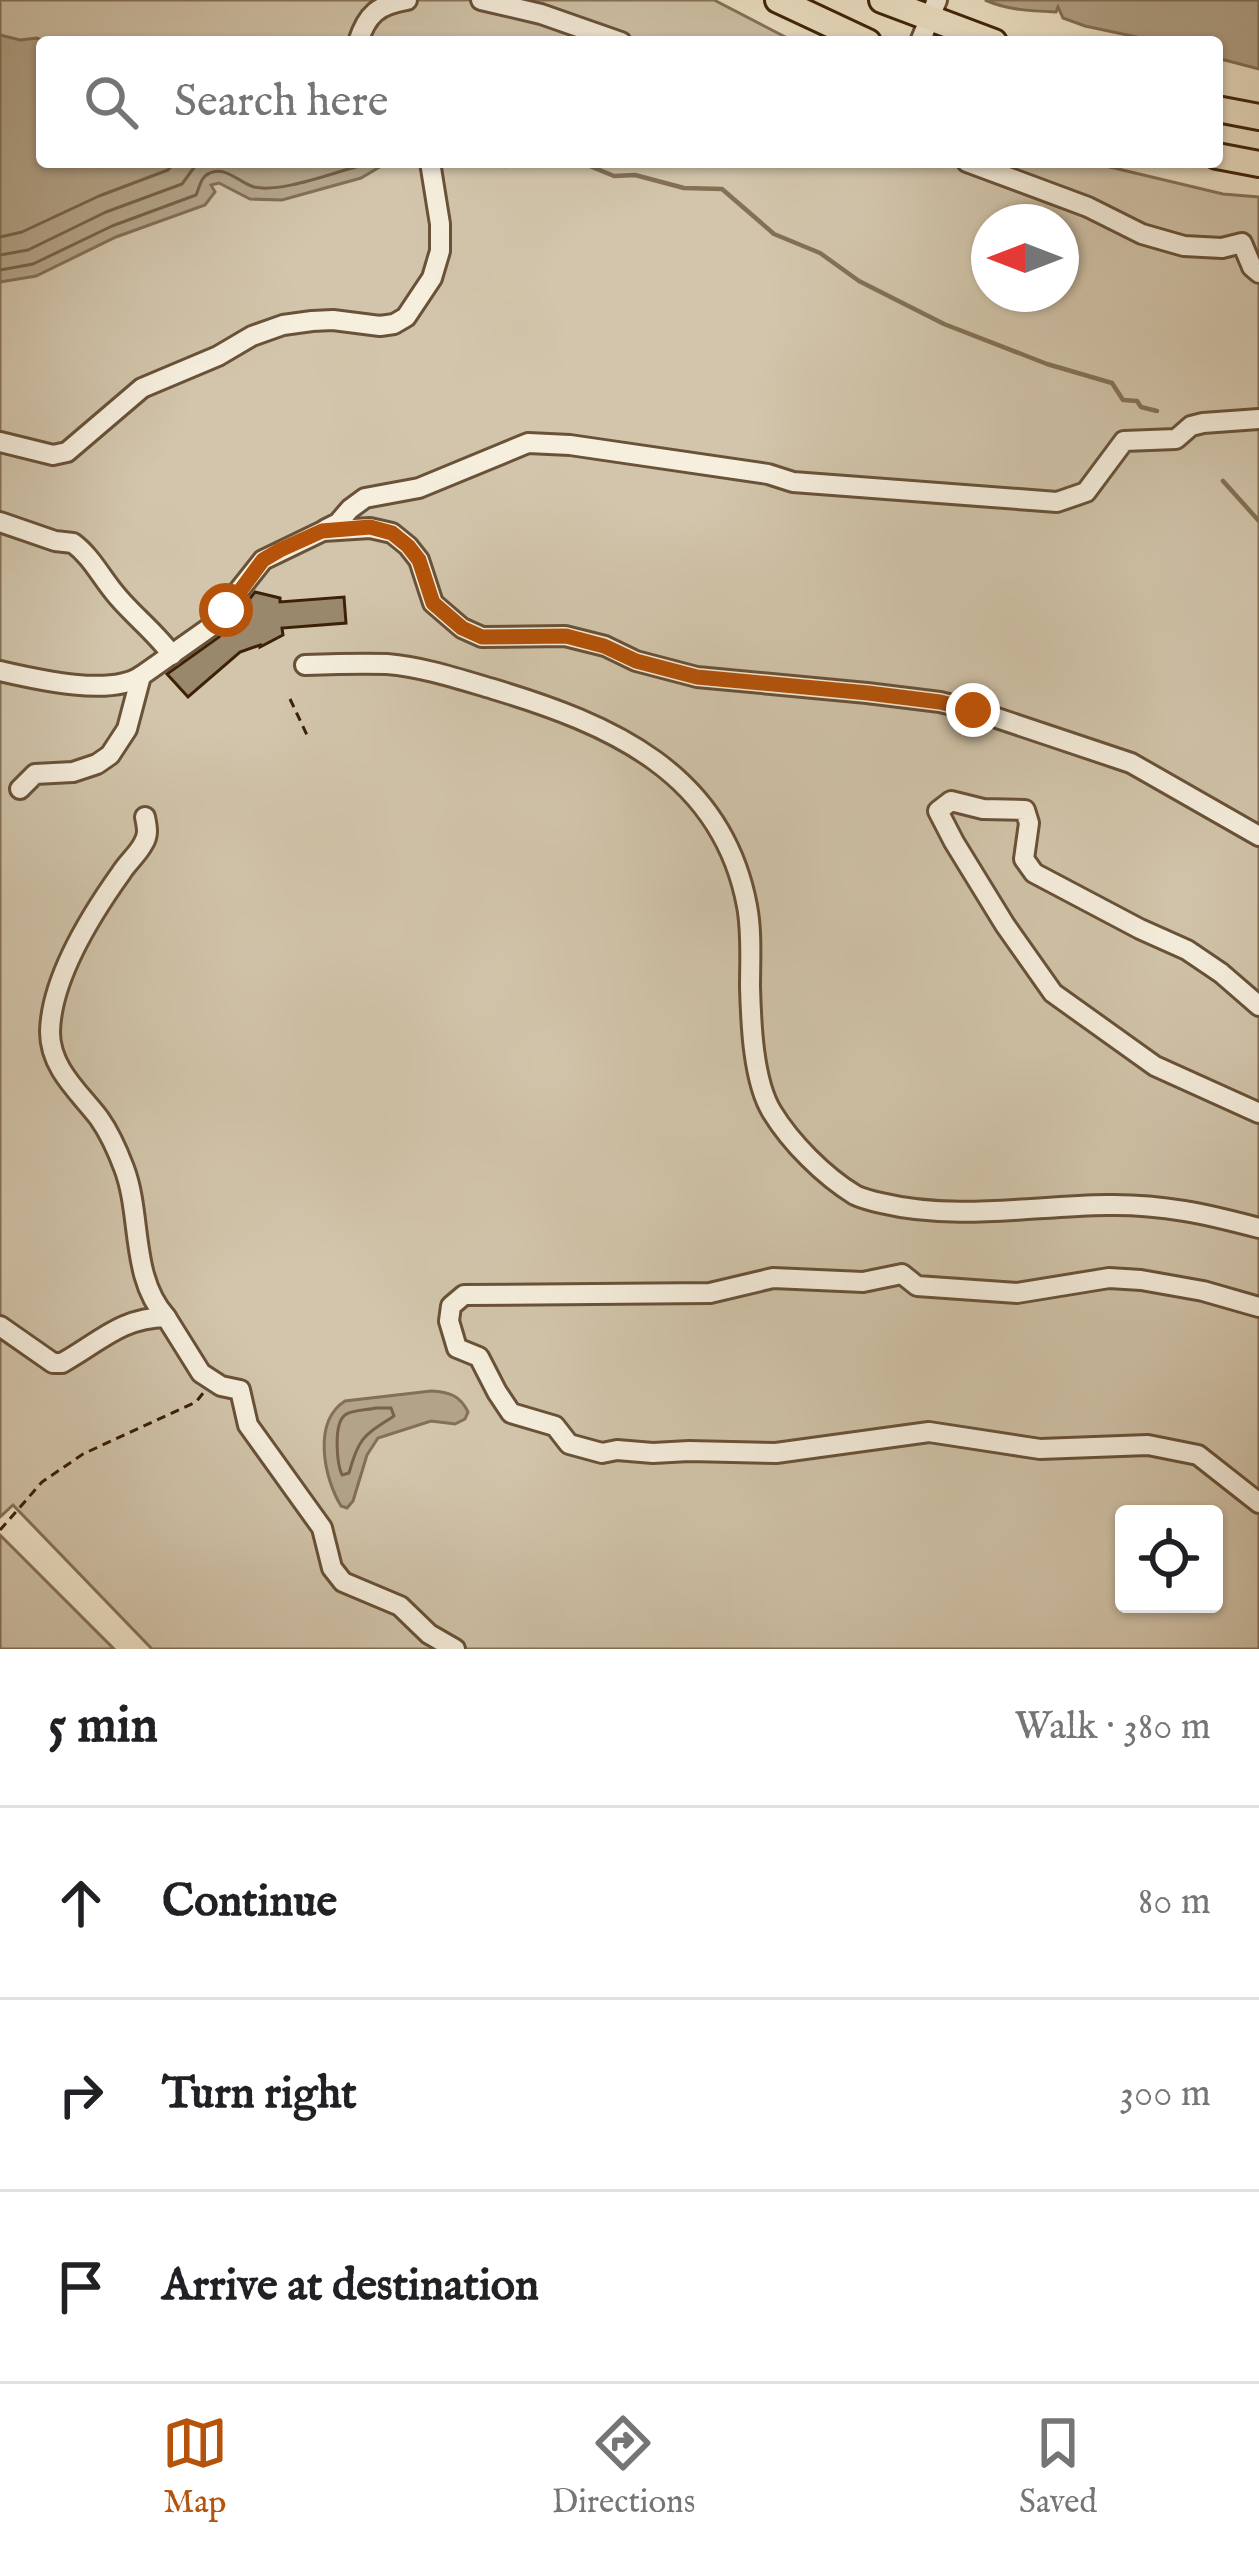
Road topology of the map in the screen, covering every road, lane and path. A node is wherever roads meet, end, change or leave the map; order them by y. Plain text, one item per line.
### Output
1 (406, 0) edge
2 (481, 0) edge
3 (778, 0) edge
4 (883, 0) edge
5 (928, 20) edge
6 (361, 36) edge
7 (604, 36) edge
8 (855, 36) edge
9 (976, 36) edge
10 (1223, 110) edge
11 (1259, 117) edge
12 (1223, 156) edge
13 (1259, 164) edge
14 (431, 168) edge
15 (984, 168) edge
16 (1259, 273) edge
17 (1259, 419) edge
18 (0, 442) edge
19 (0, 522) edge
20 (322, 531) junction
21 (172, 655) junction
22 (305, 664) dead end
23 (0, 671) edge
24 (141, 676) junction
25 (290, 699) dead end
26 (308, 735) dead end
27 (20, 789) dead end
28 (145, 817) dead end
29 (1259, 836) edge
30 (1259, 1006) edge
31 (1259, 1114) edge
32 (1259, 1228) edge
33 (1259, 1307) edge
34 (166, 1317) junction
35 (0, 1326) edge
36 (209, 1379) junction
37 (1259, 1503) edge
38 (0, 1530) edge
39 (455, 1649) edge

1 - 6 lane
2 - 7 lane
3 - 8 main road
4 - 5 main road
5 - 9 main road
10 - 11 main road
12 - 13 main road
14 - 18 lane
15 - 16 lane
17 - 20 lane
19 - 21 lane
20 - 21 lane
20 - 29 lane
21 - 24 lane
22 - 32 lane
23 - 24 lane
24 - 27 lane
25 - 26 path
28 - 34 lane
30 - 31 lane
33 - 37 lane
34 - 35 lane
34 - 36 lane
36 - 38 path
36 - 39 lane

